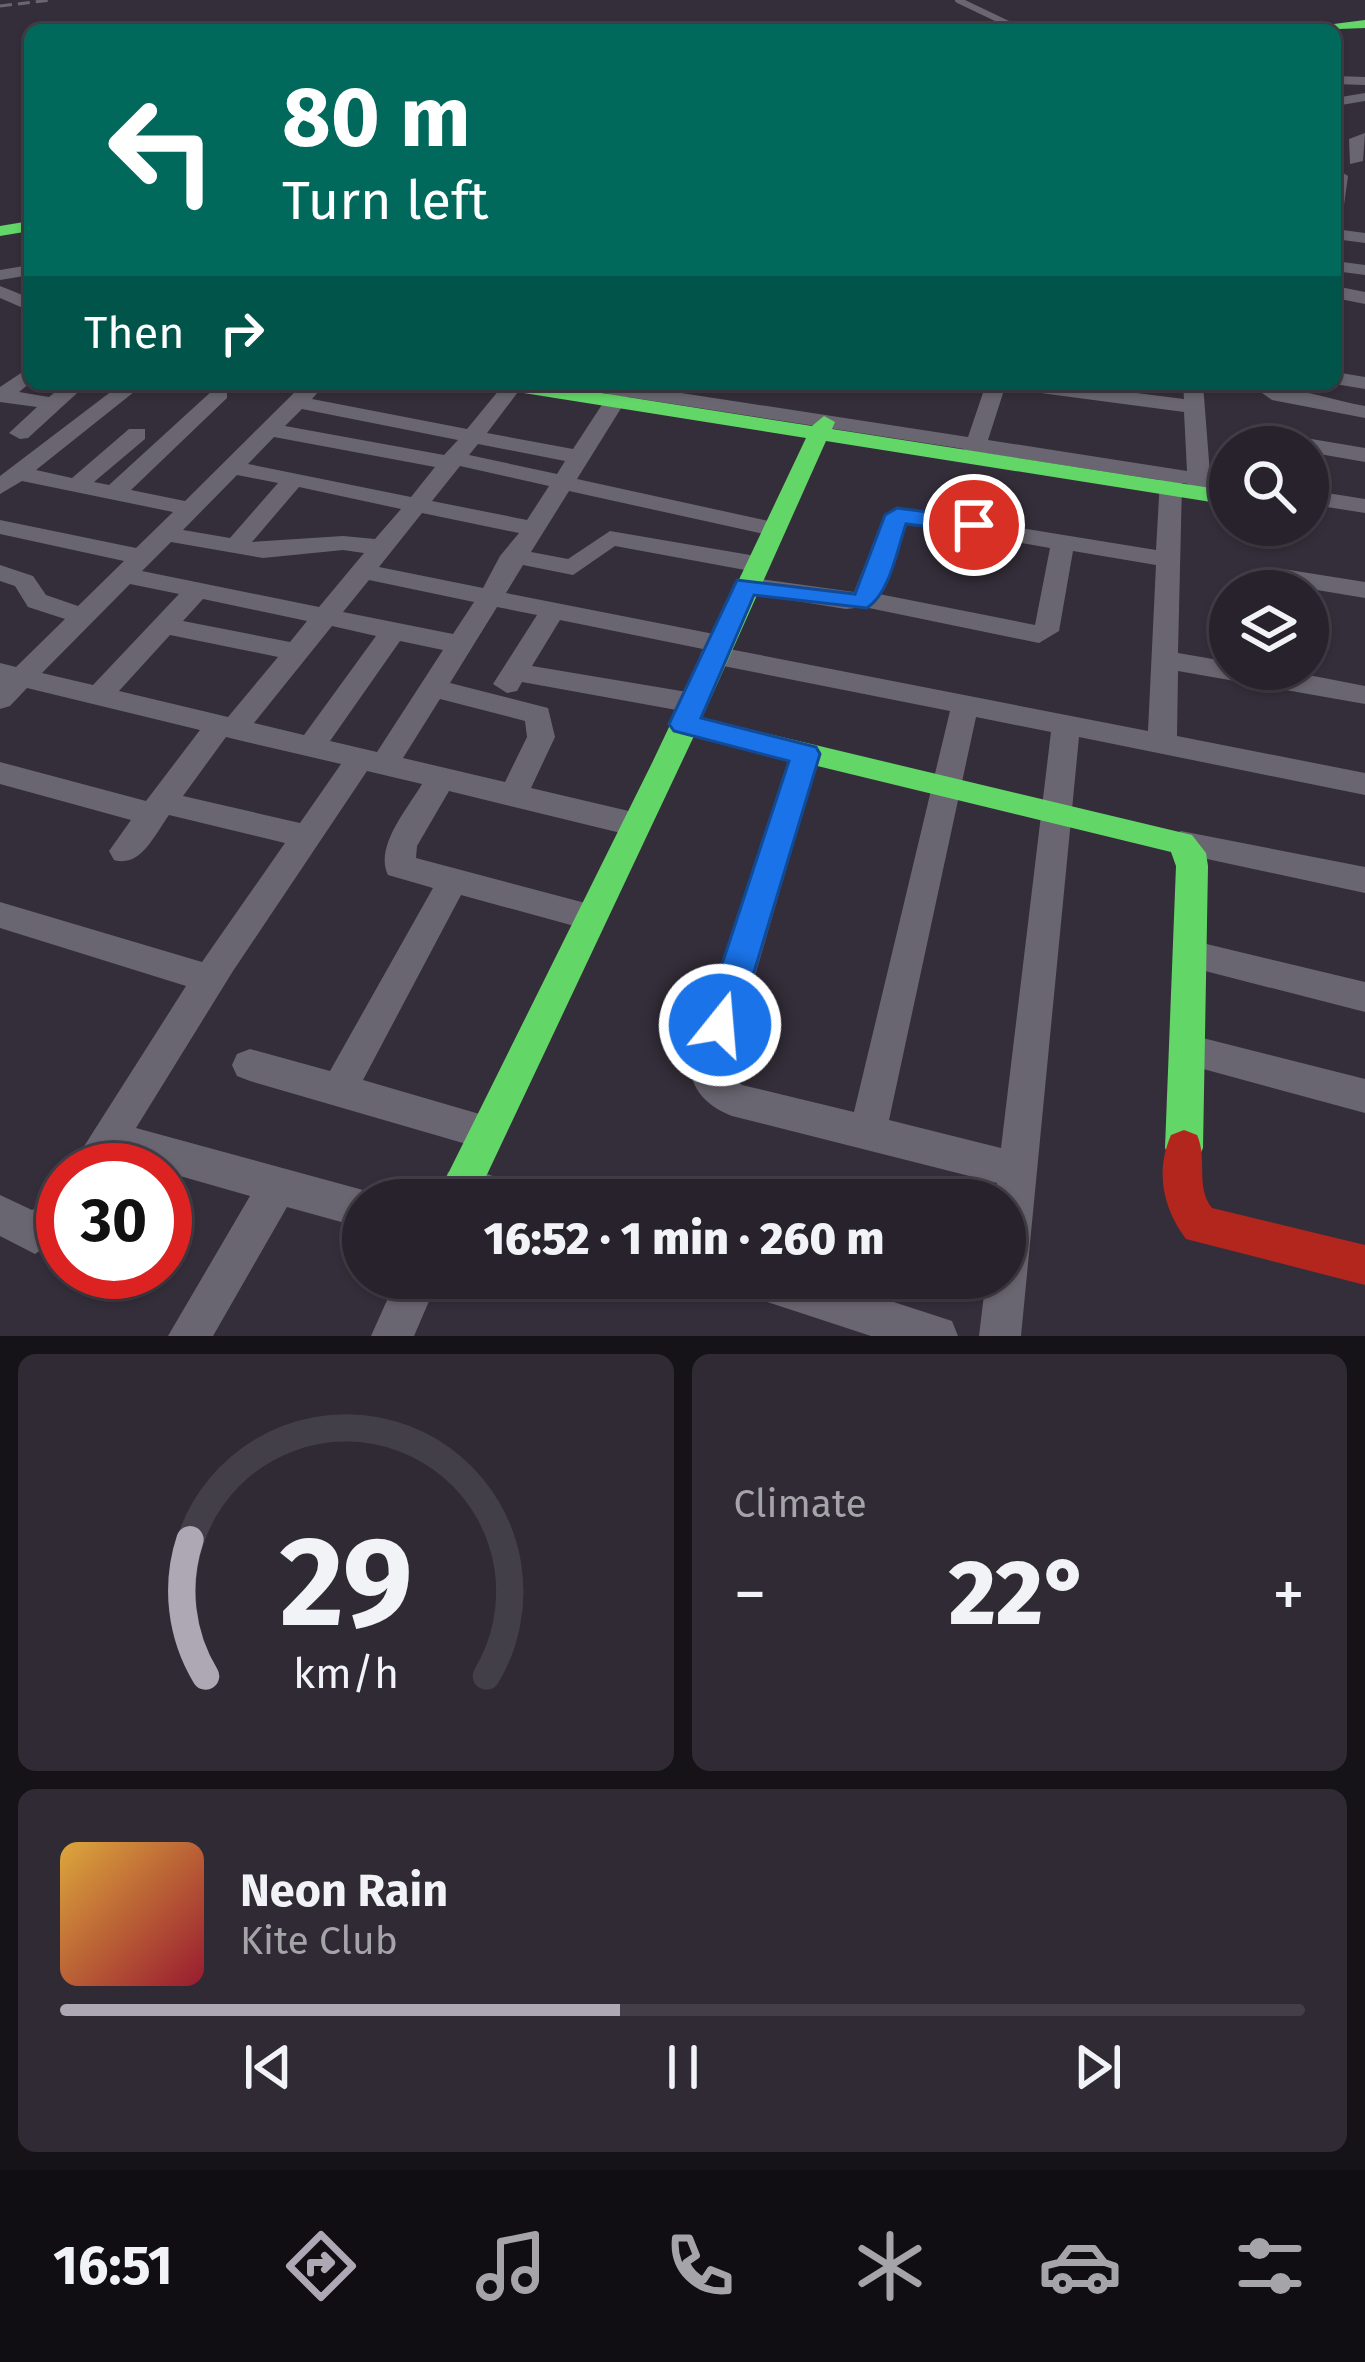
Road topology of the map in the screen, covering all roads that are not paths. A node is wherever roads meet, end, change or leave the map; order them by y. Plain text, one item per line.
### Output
1 (958, 0) edge
2 (1008, 24) edge
3 (1365, 137) edge
4 (1360, 161) edge
5 (70, 390) edge
6 (117, 390) edge
7 (511, 390) edge
8 (556, 390) edge
9 (600, 390) edge
10 (994, 390) edge
11 (1104, 390) edge
12 (1269, 390) edge
13 (306, 393) edge
14 (220, 394) dead end
15 (1193, 395) edge
16 (1, 396) edge
17 (619, 396) junction
18 (682, 398) edge
19 (54, 404) junction
20 (1365, 412) edge
21 (821, 428) junction
22 (10, 430) edge
23 (269, 430) junction
24 (137, 434) dead end
25 (474, 434) junction
26 (58, 442) junction
27 (1329, 448) edge
28 (973, 451) junction
29 (1365, 454) edge
30 (578, 457) junction
31 (451, 460) junction
32 (232, 467) junction
33 (294, 479) junction
34 (9, 480) edge
35 (561, 482) junction
36 (1185, 484) junction
37 (1209, 484) edge
38 (76, 486) junction
39 (1209, 491) edge
40 (114, 494) junction
41 (1329, 500) edge
42 (414, 504) junction
43 (1365, 506) edge
44 (190, 509) junction
45 (1329, 513) edge
46 (1365, 519) edge
47 (0, 527) edge
48 (530, 528) junction
49 (773, 529) junction
50 (165, 534) junction
51 (1063, 541) junction
52 (236, 546) junction
53 (380, 547) junction
54 (512, 556) junction
55 (1169, 560) junction
56 (132, 566) junction
57 (360, 571) junction
58 (0, 573) edge
59 (751, 574) junction
60 (1329, 584) edge
61 (197, 590) junction
62 (1365, 590) edge
63 (487, 598) junction
64 (865, 599) junction
65 (551, 611) junction
66 (83, 616) junction
67 (324, 616) junction
68 (164, 625) junction
69 (393, 631) junction
70 (458, 644) junction
71 (716, 650) junction
72 (296, 652) junction
73 (1167, 660) junction
74 (1209, 665) edge
75 (514, 672) junction
76 (7, 683) edge
77 (1329, 686) edge
78 (431, 688) junction
79 (1365, 695) edge
80 (99, 696) junction
81 (496, 702) junction
82 (965, 705) junction
83 (688, 714) junction
84 (1066, 725) junction
85 (226, 727) junction
86 (1162, 744) junction
87 (311, 747) junction
88 (806, 754) junction
89 (372, 762) junction
90 (441, 778) junction
91 (6, 784) edge
92 (1365, 784) edge
93 (949, 790) junction
94 (513, 796) junction
95 (157, 808) junction
96 (1056, 812) junction
97 (633, 824) junction
98 (307, 836) junction
99 (1181, 843) junction
100 (124, 851) dead end
101 (1365, 880) edge
102 (452, 883) junction
103 (0, 915) edge
104 (589, 917) junction
105 (1190, 954) junction
106 (210, 979) junction
107 (1365, 997) edge
108 (1187, 1050) junction
109 (250, 1065) dead end
110 (339, 1089) junction
111 (1365, 1096) edge
112 (487, 1132) junction
113 (868, 1132) junction
114 (105, 1143) edge
115 (192, 1170) edge
116 (1018, 1170) junction
117 (464, 1179) edge
118 (278, 1185) junction
119 (342, 1203) edge
120 (0, 1214) edge
121 (36, 1233) edge
122 (1365, 1265) edge
123 (409, 1299) edge
124 (821, 1299) edge
125 (189, 1336) edge
126 (392, 1336) edge
127 (938, 1336) edge
128 (1000, 1336) edge

1 - 2 lane
3 - 4 street
5 - 19 street
6 - 26 street
7 - 25 street
8 - 17 street
9 - 17 street
10 - 28 street
11 - 15 street
12 - 20 street
13 - 23 street
13 - 25 street
14 - 40 street
15 - 36 street
16 - 19 street
17 - 18 street
17 - 30 street
18 - 21 street
19 - 22 street
21 - 28 street
21 - 49 street
22 - 26 street
23 - 31 street
23 - 32 street
24 - 38 street
25 - 30 street
25 - 31 street
26 - 34 street
27 - 29 street
28 - 36 street
30 - 35 street
31 - 35 street
31 - 42 street
32 - 33 street
32 - 44 street
33 - 42 street
33 - 52 street
34 - 38 street
35 - 48 street
35 - 49 street
36 - 37 street
36 - 39 street
36 - 55 street
38 - 40 street
40 - 44 street
41 - 43 street
42 - 48 street
42 - 53 street
44 - 50 street
45 - 46 street
47 - 56 street
48 - 54 street
49 - 59 street
50 - 52 street
50 - 56 street
51 - 55 street
51 - 64 street
51 - 64 street
52 - 53 street
53 - 57 street
54 - 59 street
54 - 63 street
55 - 73 street
56 - 61 street
56 - 66 street
57 - 63 street
57 - 67 street
58 - 66 street
59 - 64 street
59 - 71 street
60 - 62 street
61 - 67 street
61 - 68 street
63 - 65 street
63 - 70 street
65 - 71 street
65 - 75 street
66 - 76 street
67 - 69 street
67 - 72 street
68 - 72 street
68 - 80 street
69 - 70 street
69 - 87 street
70 - 78 street
71 - 82 street
71 - 83 street
72 - 85 street
73 - 74 street
73 - 86 street
75 - 81 street
75 - 83 street
76 - 80 street
77 - 79 street
78 - 81 street
78 - 89 street
80 - 85 street
81 - 94 street
82 - 84 street
82 - 93 street
83 - 88 street
83 - 97 street
84 - 86 street
84 - 96 street
85 - 87 street
85 - 95 street
86 - 92 street
87 - 89 street
88 - 93 street
88 - 113 street
89 - 90 street
89 - 98 street
90 - 94 street
90 - 102 street
91 - 95 street
93 - 96 street
93 - 113 street
94 - 97 street
95 - 98 street
95 - 100 street
96 - 99 street
96 - 116 street
97 - 104 street
98 - 106 street
99 - 101 street
99 - 105 street
102 - 104 street
102 - 110 street
103 - 106 street
104 - 112 street
105 - 107 street
105 - 108 street
106 - 114 street
108 - 111 street
108 - 122 street
109 - 110 street
110 - 112 street
112 - 117 street
113 - 116 street
115 - 118 street
116 - 128 street
118 - 119 street
118 - 125 street
120 - 121 street
123 - 126 street
124 - 127 street

